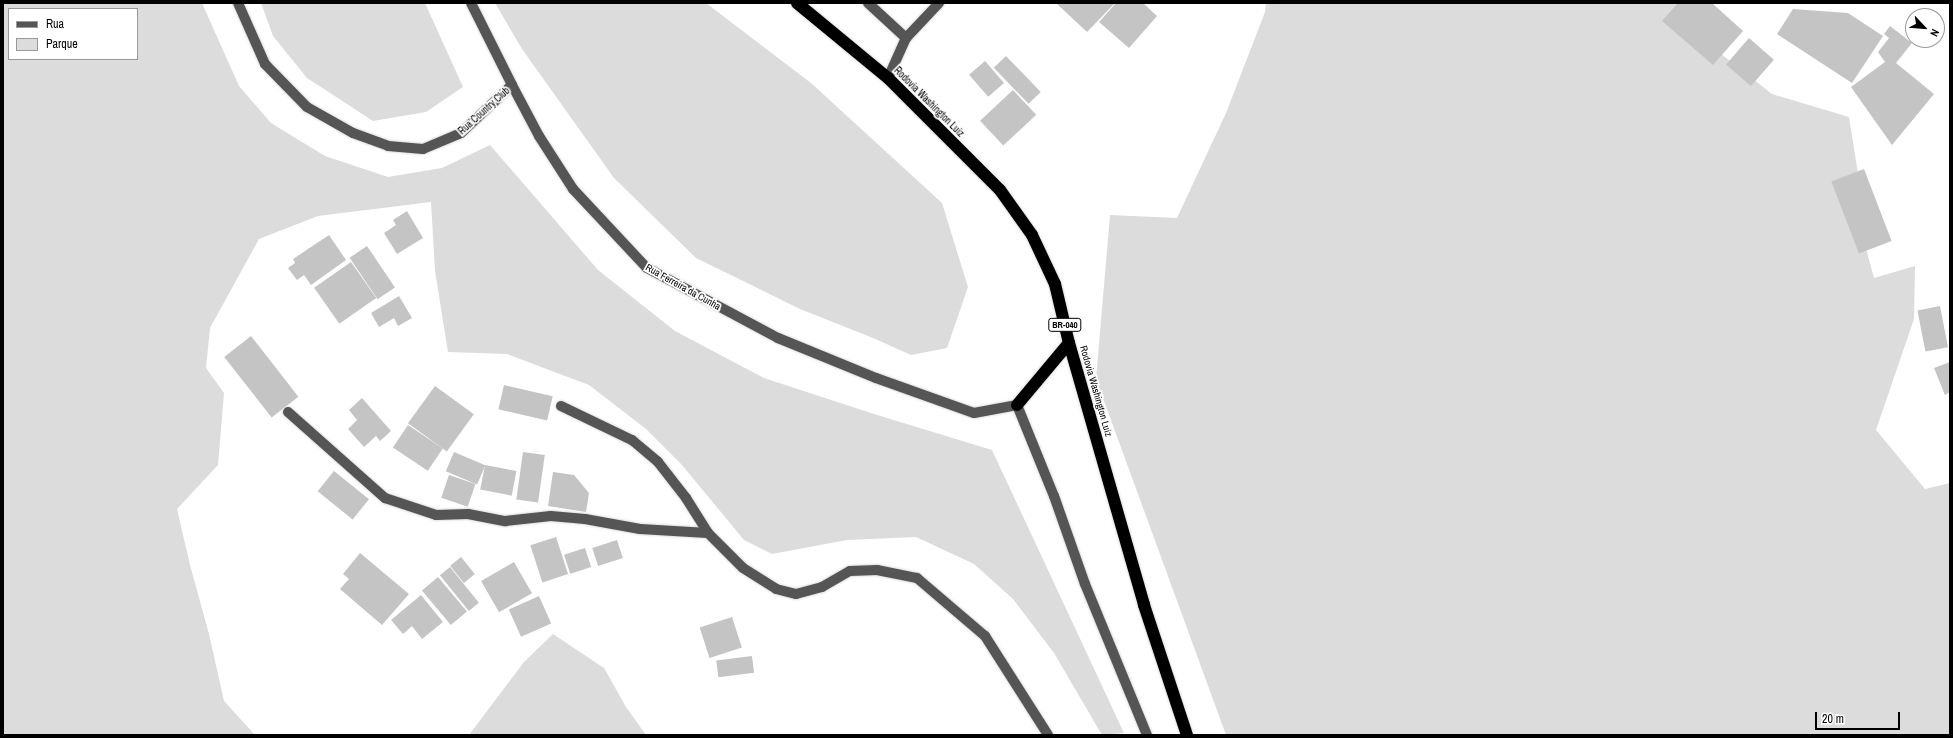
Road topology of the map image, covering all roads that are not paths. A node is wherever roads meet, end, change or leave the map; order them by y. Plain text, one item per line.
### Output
1 (238, 3) edge
2 (471, 3) edge
3 (797, 3) edge
4 (868, 3) edge
5 (939, 3) edge
6 (906, 38) junction
7 (888, 78) junction
8 (512, 85) junction
9 (1069, 343) junction
10 (1017, 405) junction
11 (561, 406) dead end
12 (288, 412) dead end
13 (708, 533) junction
14 (1048, 735) edge
15 (1147, 735) edge
16 (1187, 735) edge

1 - 8 street, Rua Country Club
2 - 8 street, Rua Ferreira da Cunha
3 - 7 highway, Rodovia Washington Luiz / BR-040
4 - 6 street
5 - 6 street
6 - 7 street
7 - 9 highway, Rodovia Washington Luiz / BR-040
8 - 10 street, Rua Ferreira da Cunha
9 - 10 highway
9 - 16 highway, Rodovia Washington Luiz / BR-040
10 - 15 street
11 - 13 street
12 - 13 street
13 - 14 street

